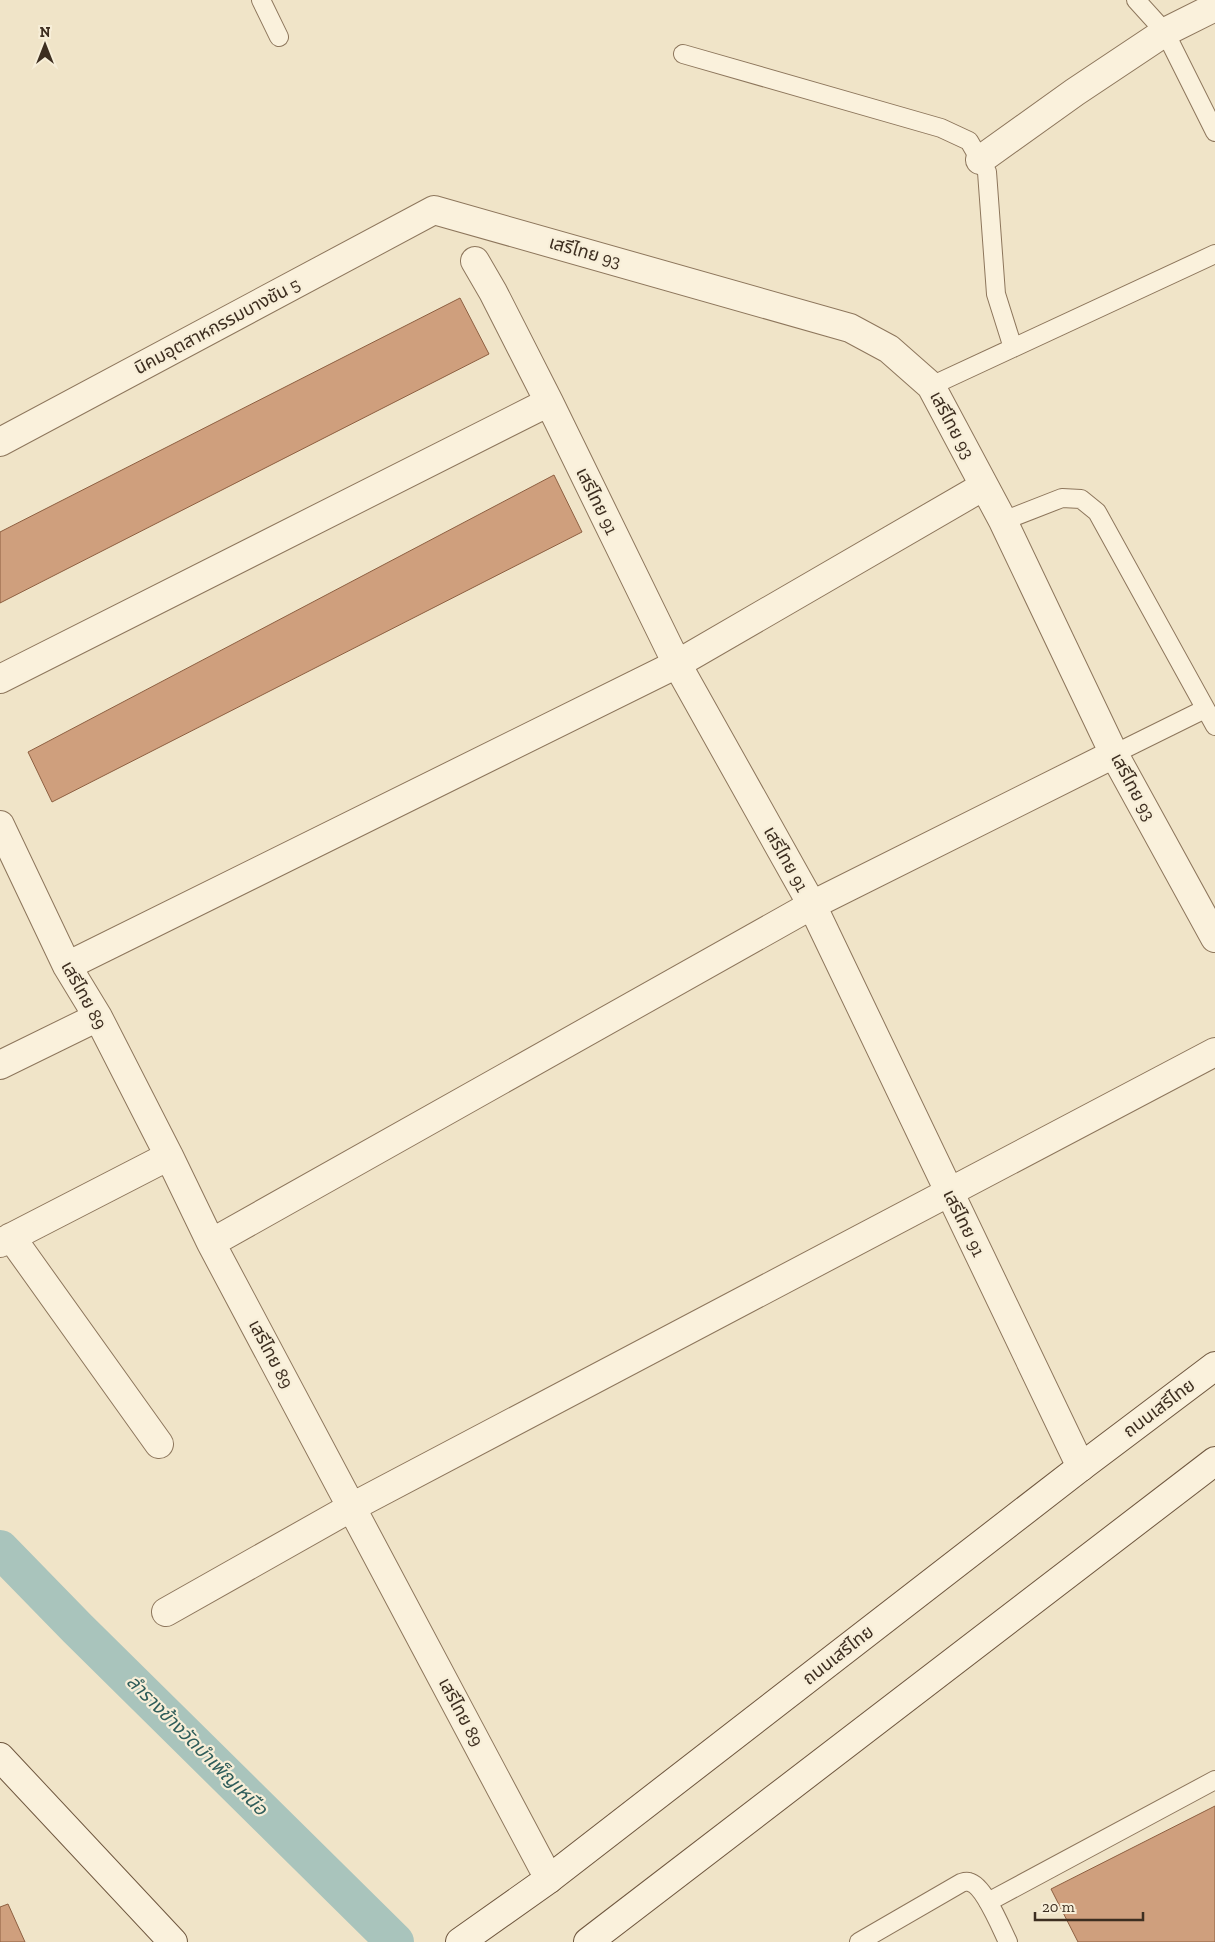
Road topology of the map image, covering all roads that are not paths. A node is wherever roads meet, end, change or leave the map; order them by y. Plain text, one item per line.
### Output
1 (261, 0) edge
2 (1136, 0) edge
3 (1215, 7) edge
4 (1164, 32) junction
5 (279, 37) dead end
6 (683, 54) dead end
7 (1215, 132) edge
8 (980, 160) junction
9 (434, 210) joint
10 (1215, 254) edge
11 (475, 261) dead end
12 (1014, 348) junction
13 (931, 386) junction
14 (548, 402) junction
15 (0, 442) edge
16 (984, 486) junction
17 (1003, 521) junction
18 (677, 664) junction
19 (0, 679) edge
20 (1205, 709) junction
21 (1215, 726) edge
22 (1114, 754) junction
23 (0, 825) edge
24 (812, 906) junction
25 (1215, 938) edge
26 (67, 966) junction
27 (98, 1016) junction
28 (1215, 1052) edge
29 (0, 1065) edge
30 (169, 1156) junction
31 (949, 1191) junction
32 (6, 1240) edge
33 (211, 1243) junction
34 (1215, 1366) edge
35 (159, 1444) dead end
36 (1215, 1461) edge
37 (1080, 1467) junction
38 (352, 1507) junction
39 (166, 1612) dead end
40 (0, 1757) edge
41 (1215, 1780) edge
42 (549, 1879) junction
43 (988, 1902) junction
44 (173, 1942) edge
45 (460, 1942) edge
46 (588, 1942) edge
47 (860, 1942) edge
48 (1008, 1942) edge

1 - 5 lane
2 - 4 lane
3 - 4 street
4 - 7 lane
4 - 8 street
6 - 8 lane
8 - 12 lane
9 - 13 street, เสรีไทย 93
9 - 15 street, นิคมอุตสาหกรรมบางชัน 5
10 - 12 lane
11 - 14 street, เสรีไทย 91
12 - 13 lane
13 - 16 street, เสรีไทย 93
14 - 18 street, เสรีไทย 91
14 - 19 street
16 - 17 street, เสรีไทย 93
16 - 18 street
17 - 20 lane
17 - 22 street, เสรีไทย 93
18 - 24 street, เสรีไทย 91
18 - 26 street
20 - 21 lane
20 - 22 lane
22 - 24 street
22 - 25 street, เสรีไทย 93
23 - 26 street, เสรีไทย 89
24 - 31 street, เสรีไทย 91
24 - 33 street
26 - 27 street, เสรีไทย 89
27 - 29 street
27 - 30 street, เสรีไทย 89
28 - 31 street
30 - 32 street
30 - 33 street, เสรีไทย 89
31 - 37 street, เสรีไทย 91
31 - 38 street
32 - 35 street
33 - 38 street, เสรีไทย 89
34 - 37 street, ถนนเสรีไทย
36 - 46 street
37 - 42 street, ถนนเสรีไทย
38 - 39 street
38 - 42 street, เสรีไทย 89
40 - 44 street
41 - 43 lane
42 - 45 street, ถนนเสรีไทย
43 - 47 lane
43 - 48 lane

